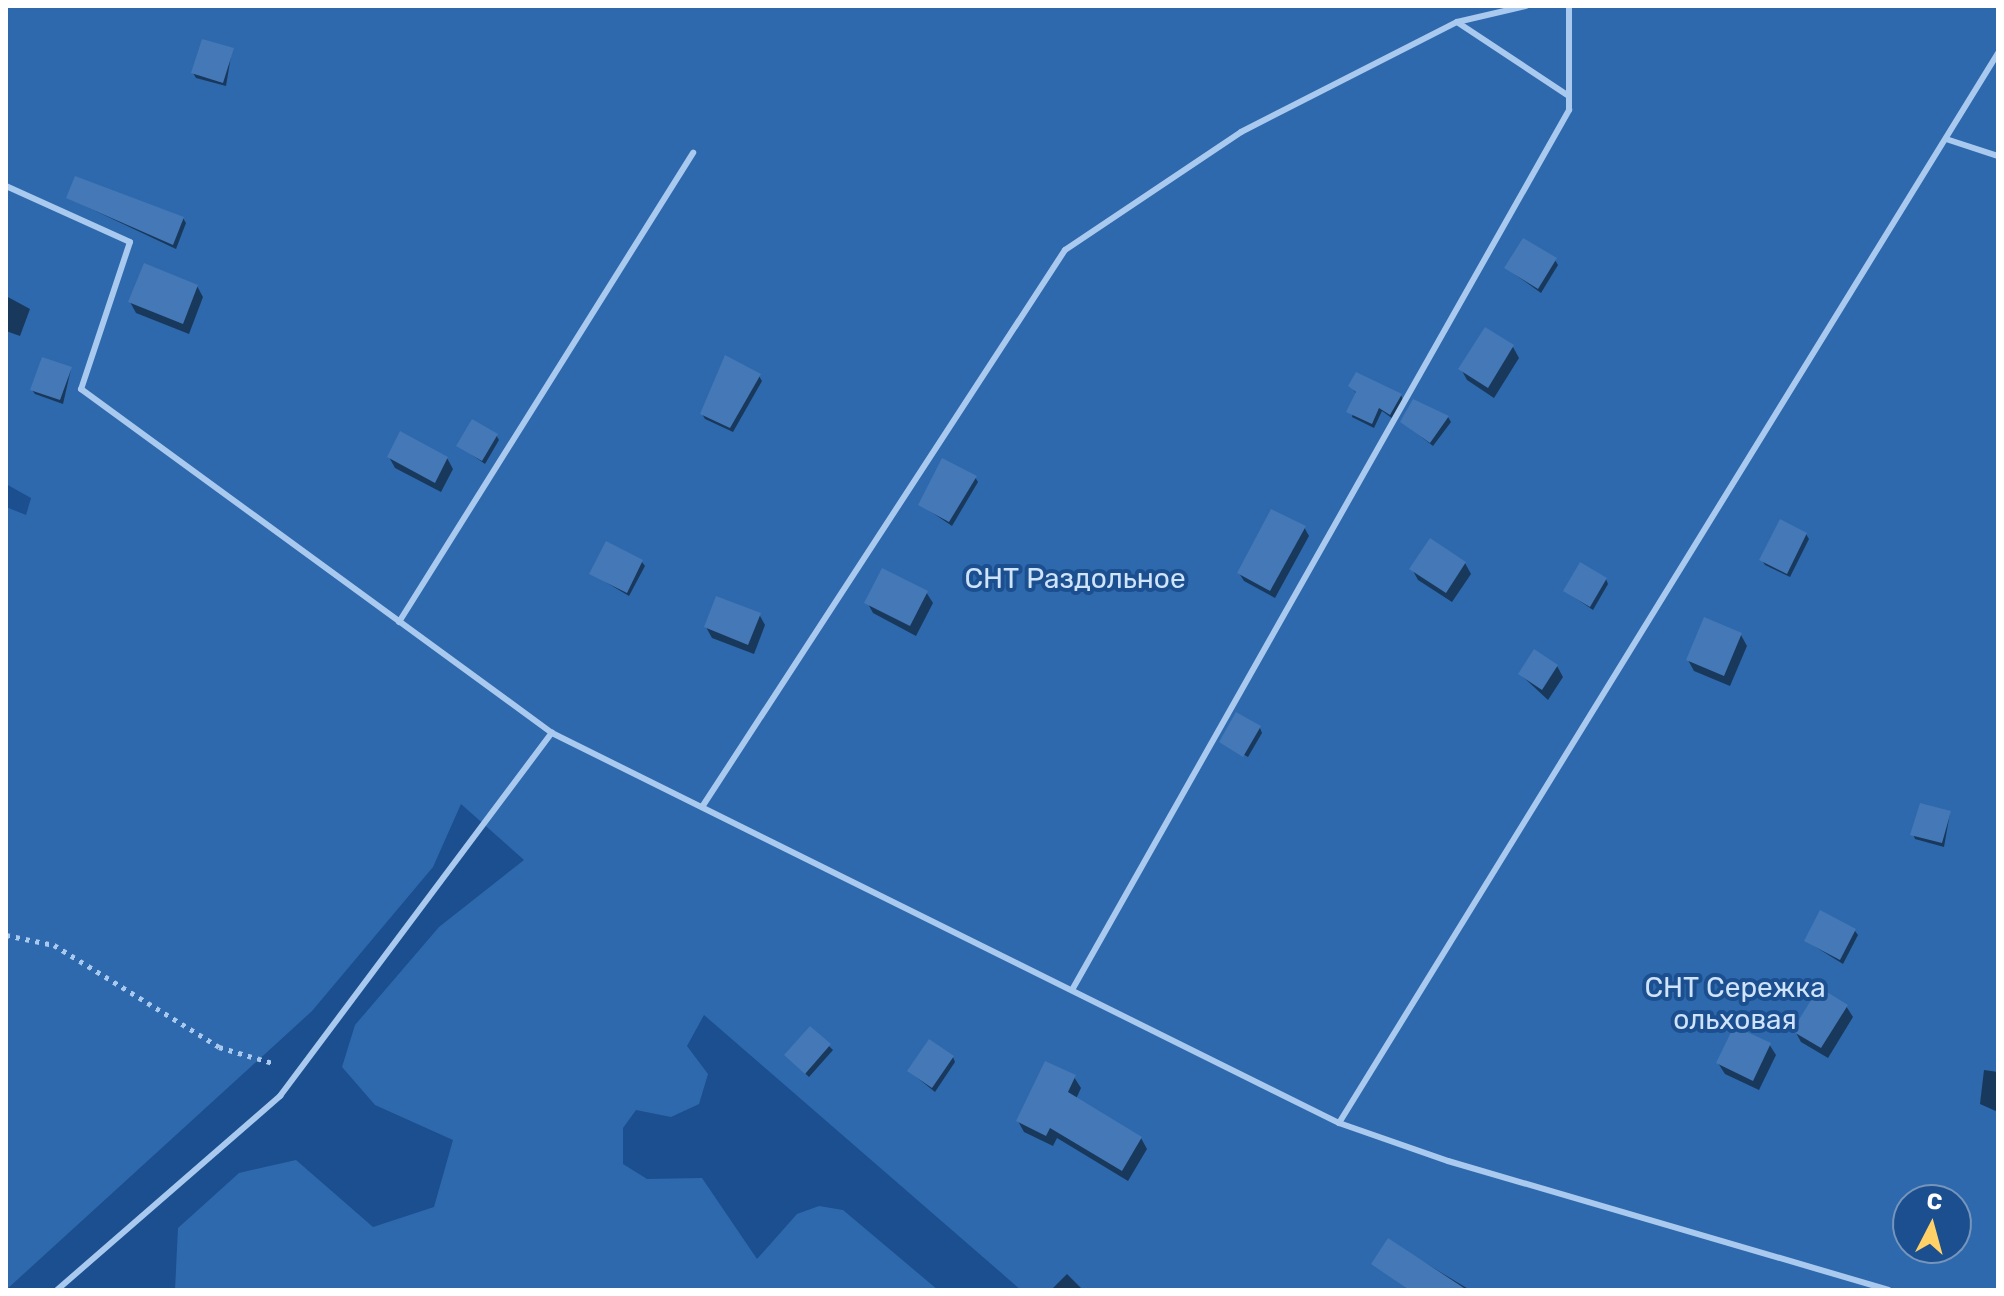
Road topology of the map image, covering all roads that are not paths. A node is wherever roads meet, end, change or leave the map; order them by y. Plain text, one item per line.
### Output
1 (1526, 6) edge
2 (1569, 6) edge
3 (1457, 22) junction
4 (1998, 53) edge
5 (1569, 96) junction
6 (1946, 139) junction
7 (693, 153) dead end
8 (1998, 156) edge
9 (6, 186) edge
10 (399, 622) junction
11 (552, 733) junction
12 (702, 807) junction
13 (1072, 990) junction
14 (1339, 1123) junction
15 (57, 1290) edge
16 (1888, 1290) edge

1 - 3 lane
2 - 5 lane
3 - 5 lane
3 - 12 lane
4 - 6 lane
5 - 13 lane
6 - 8 lane
6 - 14 lane
7 - 10 lane
9 - 10 lane
10 - 11 lane
11 - 12 lane
11 - 15 lane
12 - 13 lane
13 - 14 lane
14 - 16 lane

